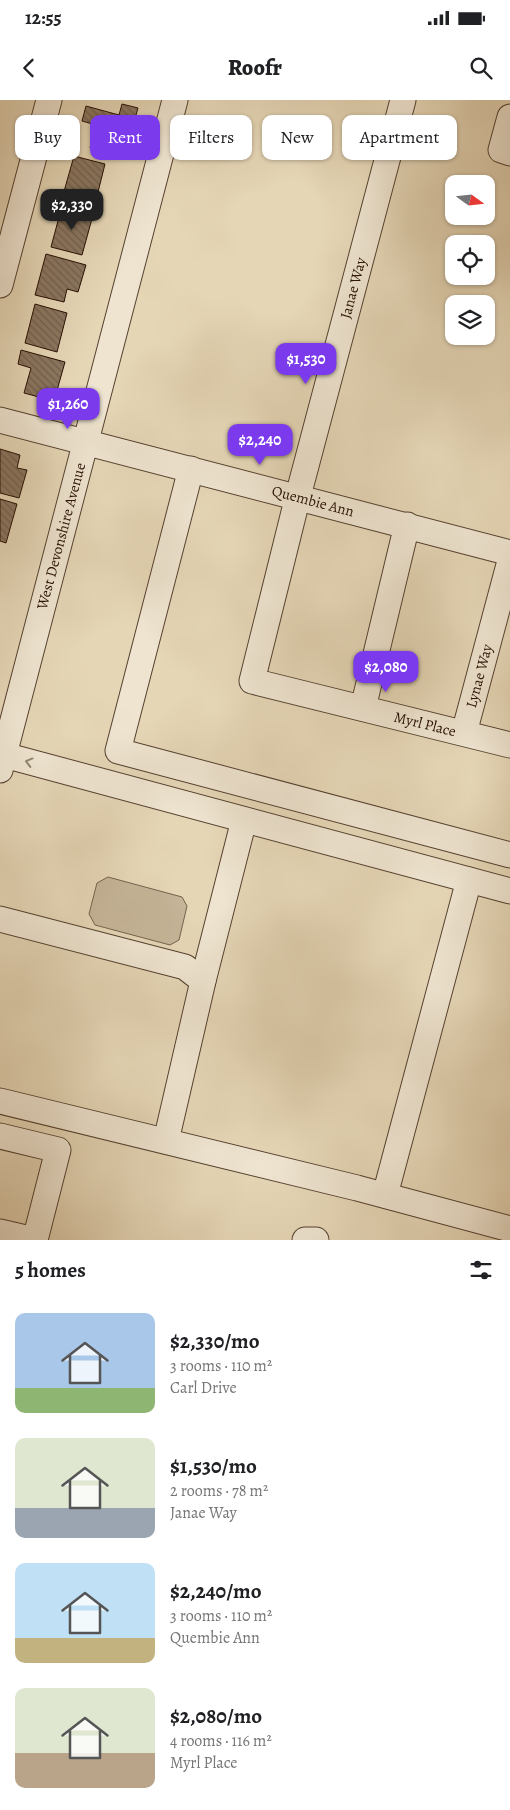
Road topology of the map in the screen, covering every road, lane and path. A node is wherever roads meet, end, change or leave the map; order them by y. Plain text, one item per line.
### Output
1 (49, 100) edge
2 (176, 100) edge
3 (398, 101) edge
4 (510, 117) edge
5 (510, 153) edge
6 (0, 285) edge
7 (0, 420) edge
8 (86, 443) junction
9 (192, 469) junction
10 (298, 496) junction
11 (407, 525) junction
12 (510, 553) edge
13 (510, 561) edge
14 (252, 681) joint
15 (363, 708) junction
16 (464, 733) junction
17 (510, 745) edge
18 (2, 762) edge
19 (244, 820) junction
20 (510, 855) edge
21 (469, 880) junction
22 (510, 892) edge
23 (0, 919) edge
24 (14, 934) edge
25 (203, 981) junction
26 (0, 1101) edge
27 (0, 1136) edge
28 (166, 1141) junction
29 (385, 1196) junction
30 (510, 1228) edge
31 (0, 1232) edge
32 (35, 1240) edge
33 (305, 1240) edge
34 (316, 1240) edge

1 - 6 street
2 - 8 street, West Devonshire Avenue
3 - 10 street, Janae Way
4 - 5 street
7 - 8 street, Quembie Ann
8 - 9 street, Quembie Ann
8 - 18 street, West Devonshire Avenue
9 - 10 street, Quembie Ann
9 - 20 street
10 - 11 street, Quembie Ann
10 - 14 street, Janae Way
11 - 12 street, Quembie Ann
11 - 15 street
13 - 16 street, Lynae Way
14 - 15 street, Myrl Place
15 - 16 street, Myrl Place
16 - 17 street, Myrl Place
19 -> 18 street
19 - 21 street
19 - 25 street
21 - 22 street
21 - 29 street
23 - 24 street
24 - 25 street
25 - 28 street
26 - 28 street
27 - 32 street
28 - 29 street
29 - 30 street
31 - 32 street
33 - 34 street

